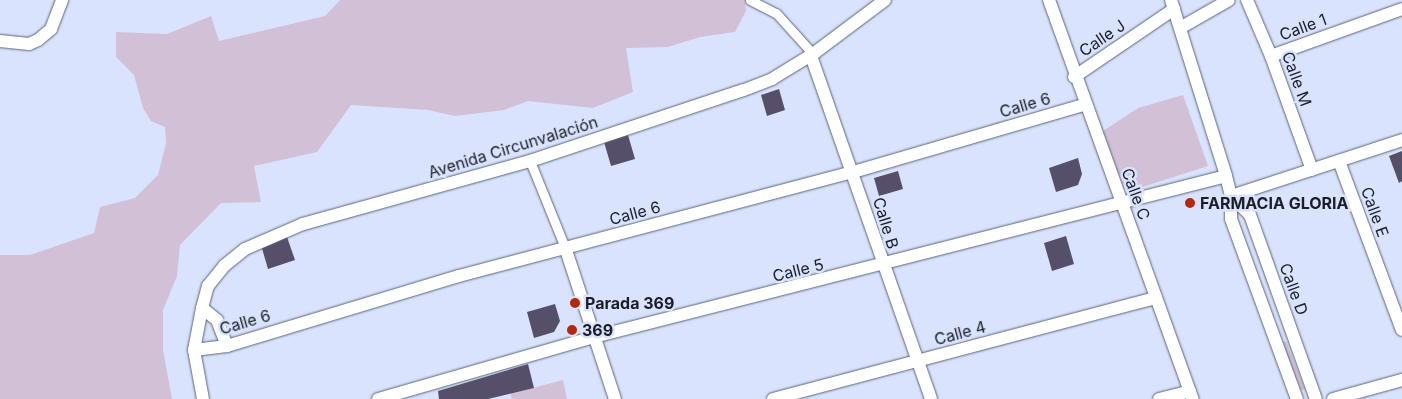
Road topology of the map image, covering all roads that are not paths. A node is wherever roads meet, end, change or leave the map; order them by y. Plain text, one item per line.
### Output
1 (62, 0) edge
2 (750, 0) edge
3 (885, 0) edge
4 (1049, 0) edge
5 (1229, 0) edge
6 (1247, 0) edge
7 (1172, 5) edge
8 (1402, 9) edge
9 (1180, 28) junction
10 (0, 41) edge
11 (812, 55) junction
12 (1271, 56) junction
13 (1074, 77) junction
14 (1084, 105) junction
15 (1402, 140) edge
16 (1339, 160) junction
17 (530, 161) junction
18 (1312, 170) junction
19 (853, 172) junction
20 (1226, 176) junction
21 (1231, 196) junction
22 (1123, 202) junction
23 (566, 250) junction
24 (882, 266) junction
25 (1156, 298) junction
26 (202, 308) junction
27 (1402, 330) edge
28 (594, 337) junction
29 (227, 346) junction
30 (195, 353) junction
31 (917, 361) junction
32 (1402, 380) edge
33 (1191, 395) edge
34 (195, 399) edge
35 (203, 399) edge
36 (378, 399) edge
37 (615, 399) edge
38 (773, 399) edge
39 (931, 399) edge
40 (1159, 399) edge
41 (1297, 399) edge
42 (1316, 399) edge
43 (1333, 399) edge

1 - 10 street
2 - 11 street
3 - 11 street, Avenida Circunvalación
4 - 13 street, Calle C
5 - 9 street
6 - 12 street, Calle M
7 - 9 street
7 - 13 street, Calle J
8 - 12 street, Calle 1
9 - 20 street
11 - 17 street, Avenida Circunvalación
11 - 19 street, Calle B
12 - 18 street, Calle M
13 - 14 street, Calle C
14 - 19 street, Calle 6
14 - 22 street, Calle C
15 - 16 street
16 - 18 street
16 - 27 street, Calle E
17 - 23 street
17 - 26 street, Avenida Circunvalación
18 - 21 street
19 - 23 street, Calle 6
19 - 24 street, Calle B
20 - 21 street
20 - 22 street, Calle 5
21 - 41 street
21 - 42 street, Calle D
22 - 24 street, Calle 5
22 - 25 street, Calle C
23 - 28 street
23 - 29 street, Calle 6
24 - 28 street, Calle 5
24 - 31 street, Calle B
25 - 31 street, Calle 4
25 - 33 street, Calle C
26 - 29 street
26 - 30 street, Avenida Circunvalación
28 - 36 street, Calle 5
28 - 37 street
29 - 30 street, Calle 6
30 - 34 street, Avenida Circunvalación
30 - 35 street
31 - 38 street, Calle 4
31 - 39 street, Calle B
32 - 43 street
33 - 40 street

